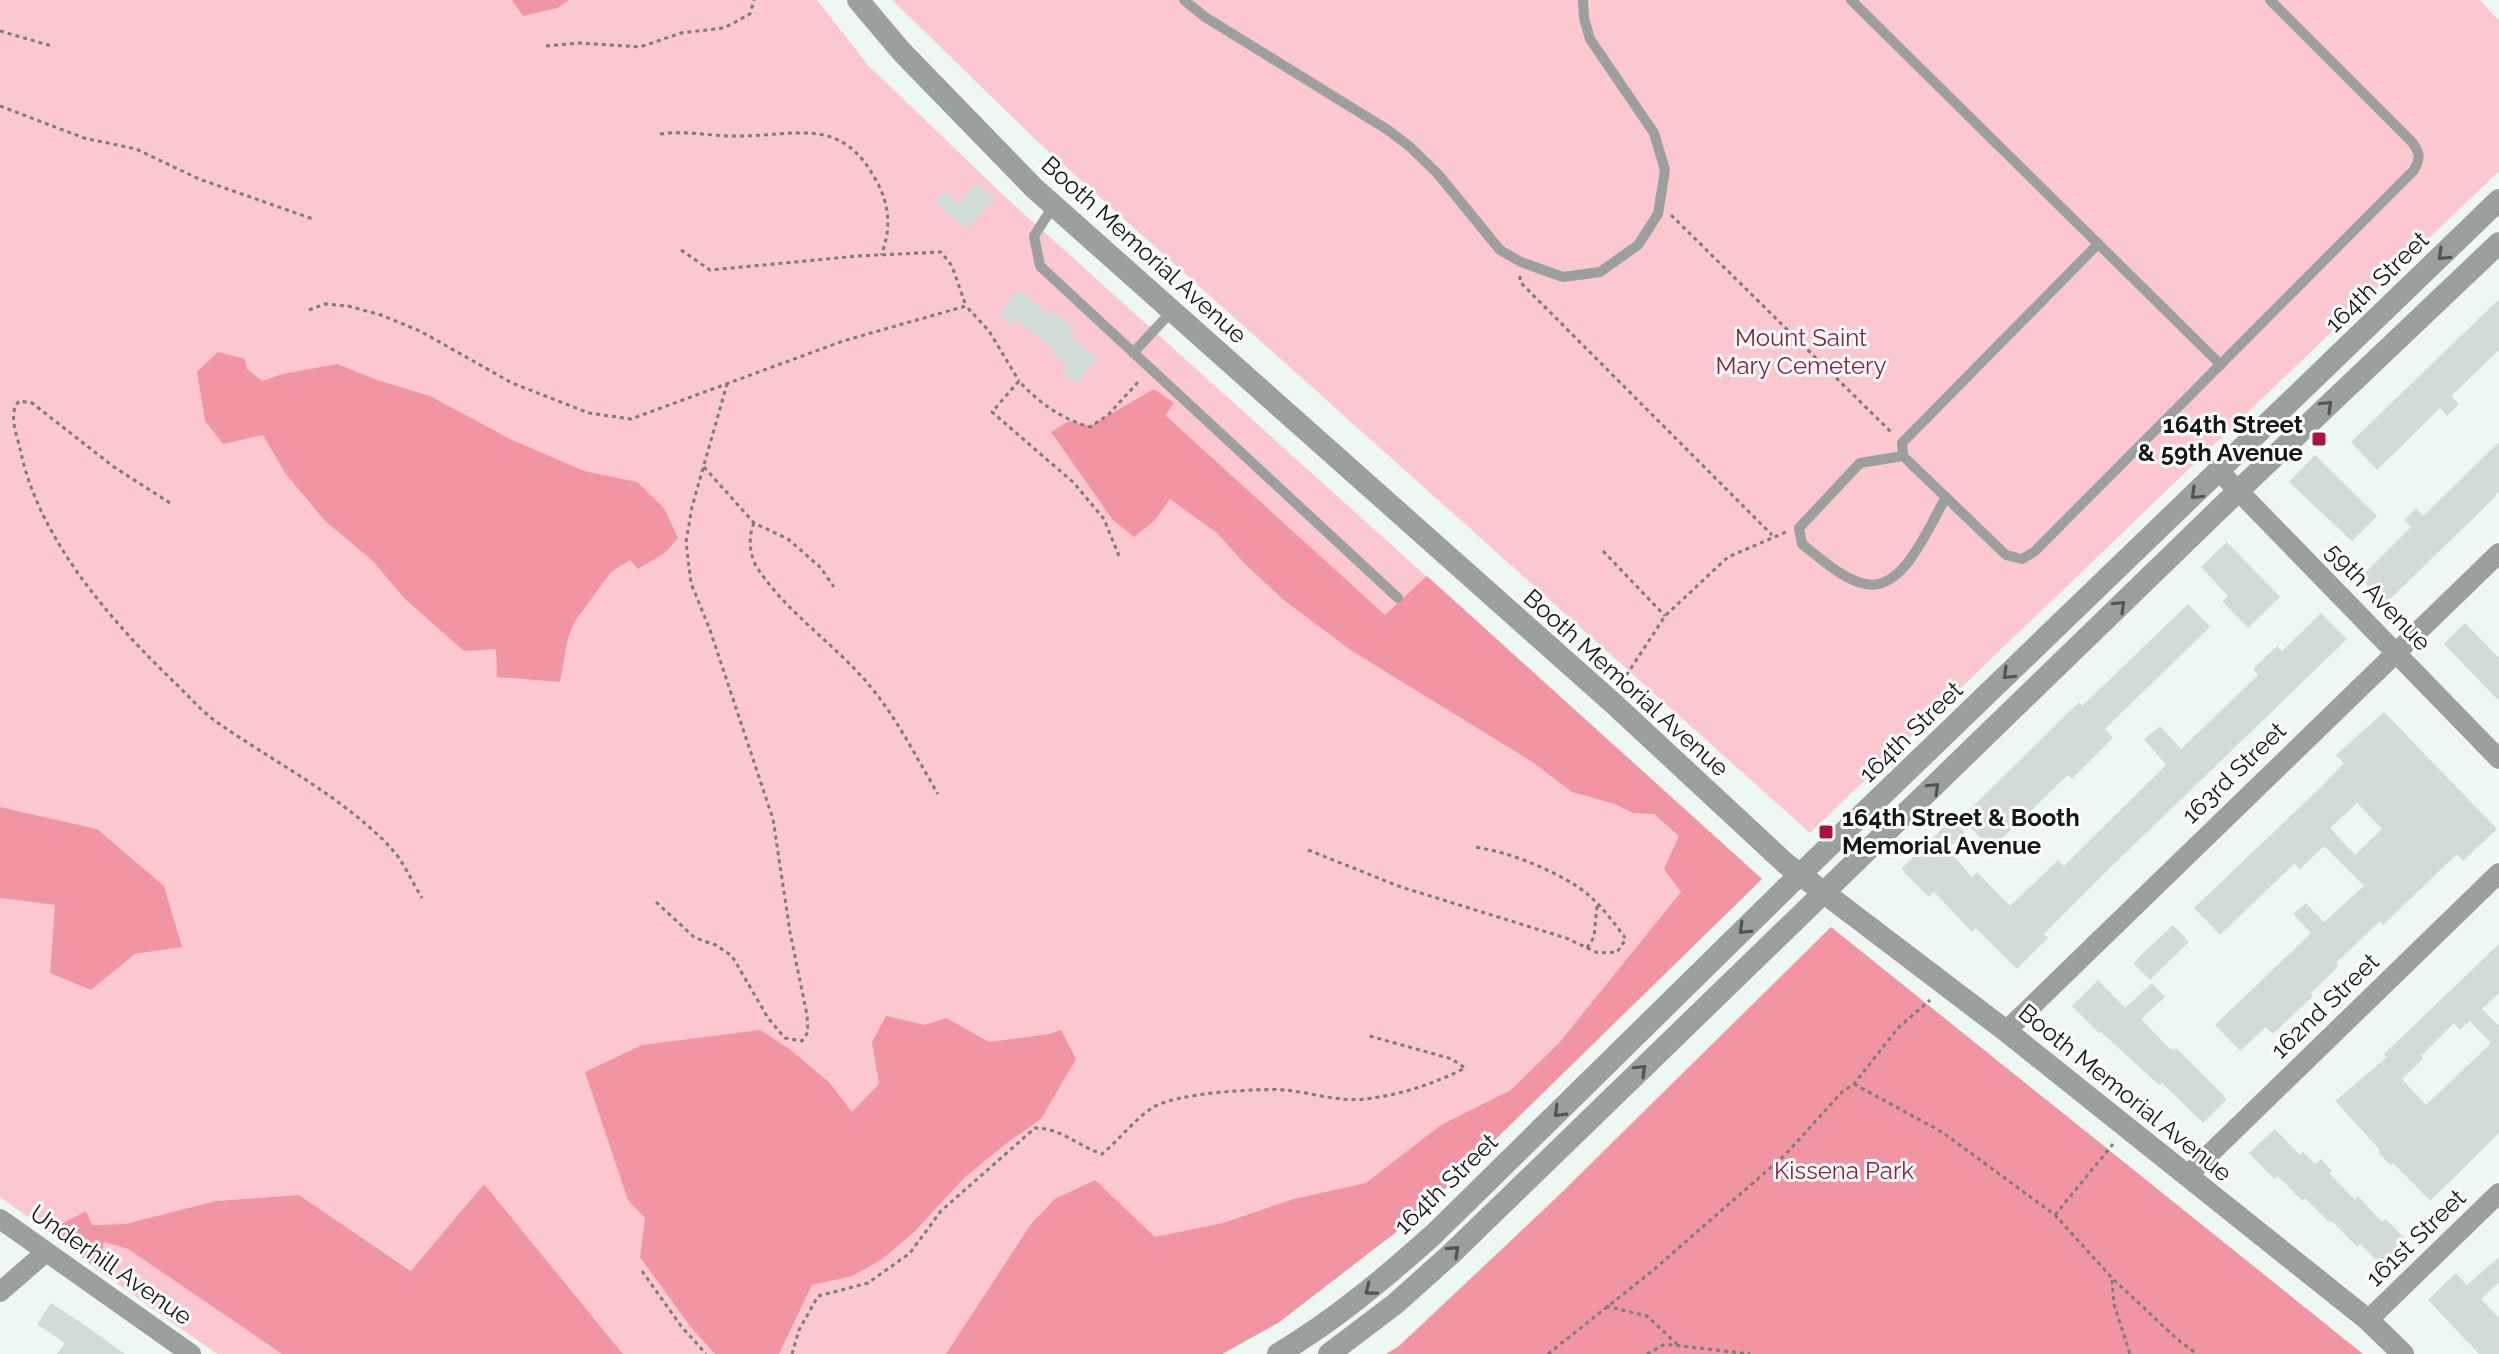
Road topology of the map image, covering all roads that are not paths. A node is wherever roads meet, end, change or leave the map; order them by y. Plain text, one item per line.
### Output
1 (858, 0) edge
2 (1184, 0) edge
3 (1583, 0) edge
4 (1851, 0) edge
5 (2270, 0) edge
6 (2499, 200) edge
7 (1054, 205) junction
8 (2499, 243) edge
9 (2098, 244) junction
10 (1172, 311) junction
11 (1133, 353) junction
12 (2221, 365) junction
13 (1903, 456) junction
14 (2219, 471) junction
15 (2238, 491) junction
16 (1946, 497) junction
17 (2499, 553) edge
18 (1398, 598) dead end
19 (2396, 652) junction
20 (2499, 759) edge
21 (2499, 873) edge
22 (1800, 875) junction
23 (1824, 894) junction
24 (2006, 1031) junction
25 (2187, 1176) junction
26 (2499, 1193) edge
27 (0, 1219) edge
28 (46, 1252) junction
29 (0, 1292) edge
30 (2368, 1320) junction
31 (191, 1354) edge
32 (1278, 1354) edge
33 (1329, 1354) edge
34 (2403, 1354) edge

1 - 7 street, Booth Memorial Avenue
2 - 3 lane
4 - 9 lane
5 - 12 lane
6 -> 14 street, 164th Street
7 - 10 street, Booth Memorial Avenue
7 - 11 lane
15 -> 8 street
9 - 12 lane
9 - 13 lane
10 - 11 lane
10 - 22 street, Booth Memorial Avenue
11 - 18 lane
12 - 16 lane
13 - 16 lane
13 - 16 lane
14 - 15 street, 59th Avenue
14 -> 22 street, 164th Street
15 - 19 street, 59th Avenue
23 -> 15 street
17 - 19 street, 163rd Street
19 - 20 street, 59th Avenue
19 - 24 street, 163rd Street
21 - 25 street, 162nd Street
22 - 23 street, Booth Memorial Avenue
22 -> 32 street, 164th Street
23 - 24 street, Booth Memorial Avenue
33 -> 23 street
24 - 25 street, Booth Memorial Avenue
25 - 30 street, Booth Memorial Avenue
26 - 30 street, 161st Street
27 - 28 street, Underhill Avenue
28 - 29 street
28 - 31 street, Underhill Avenue
30 - 34 street, Booth Memorial Avenue

